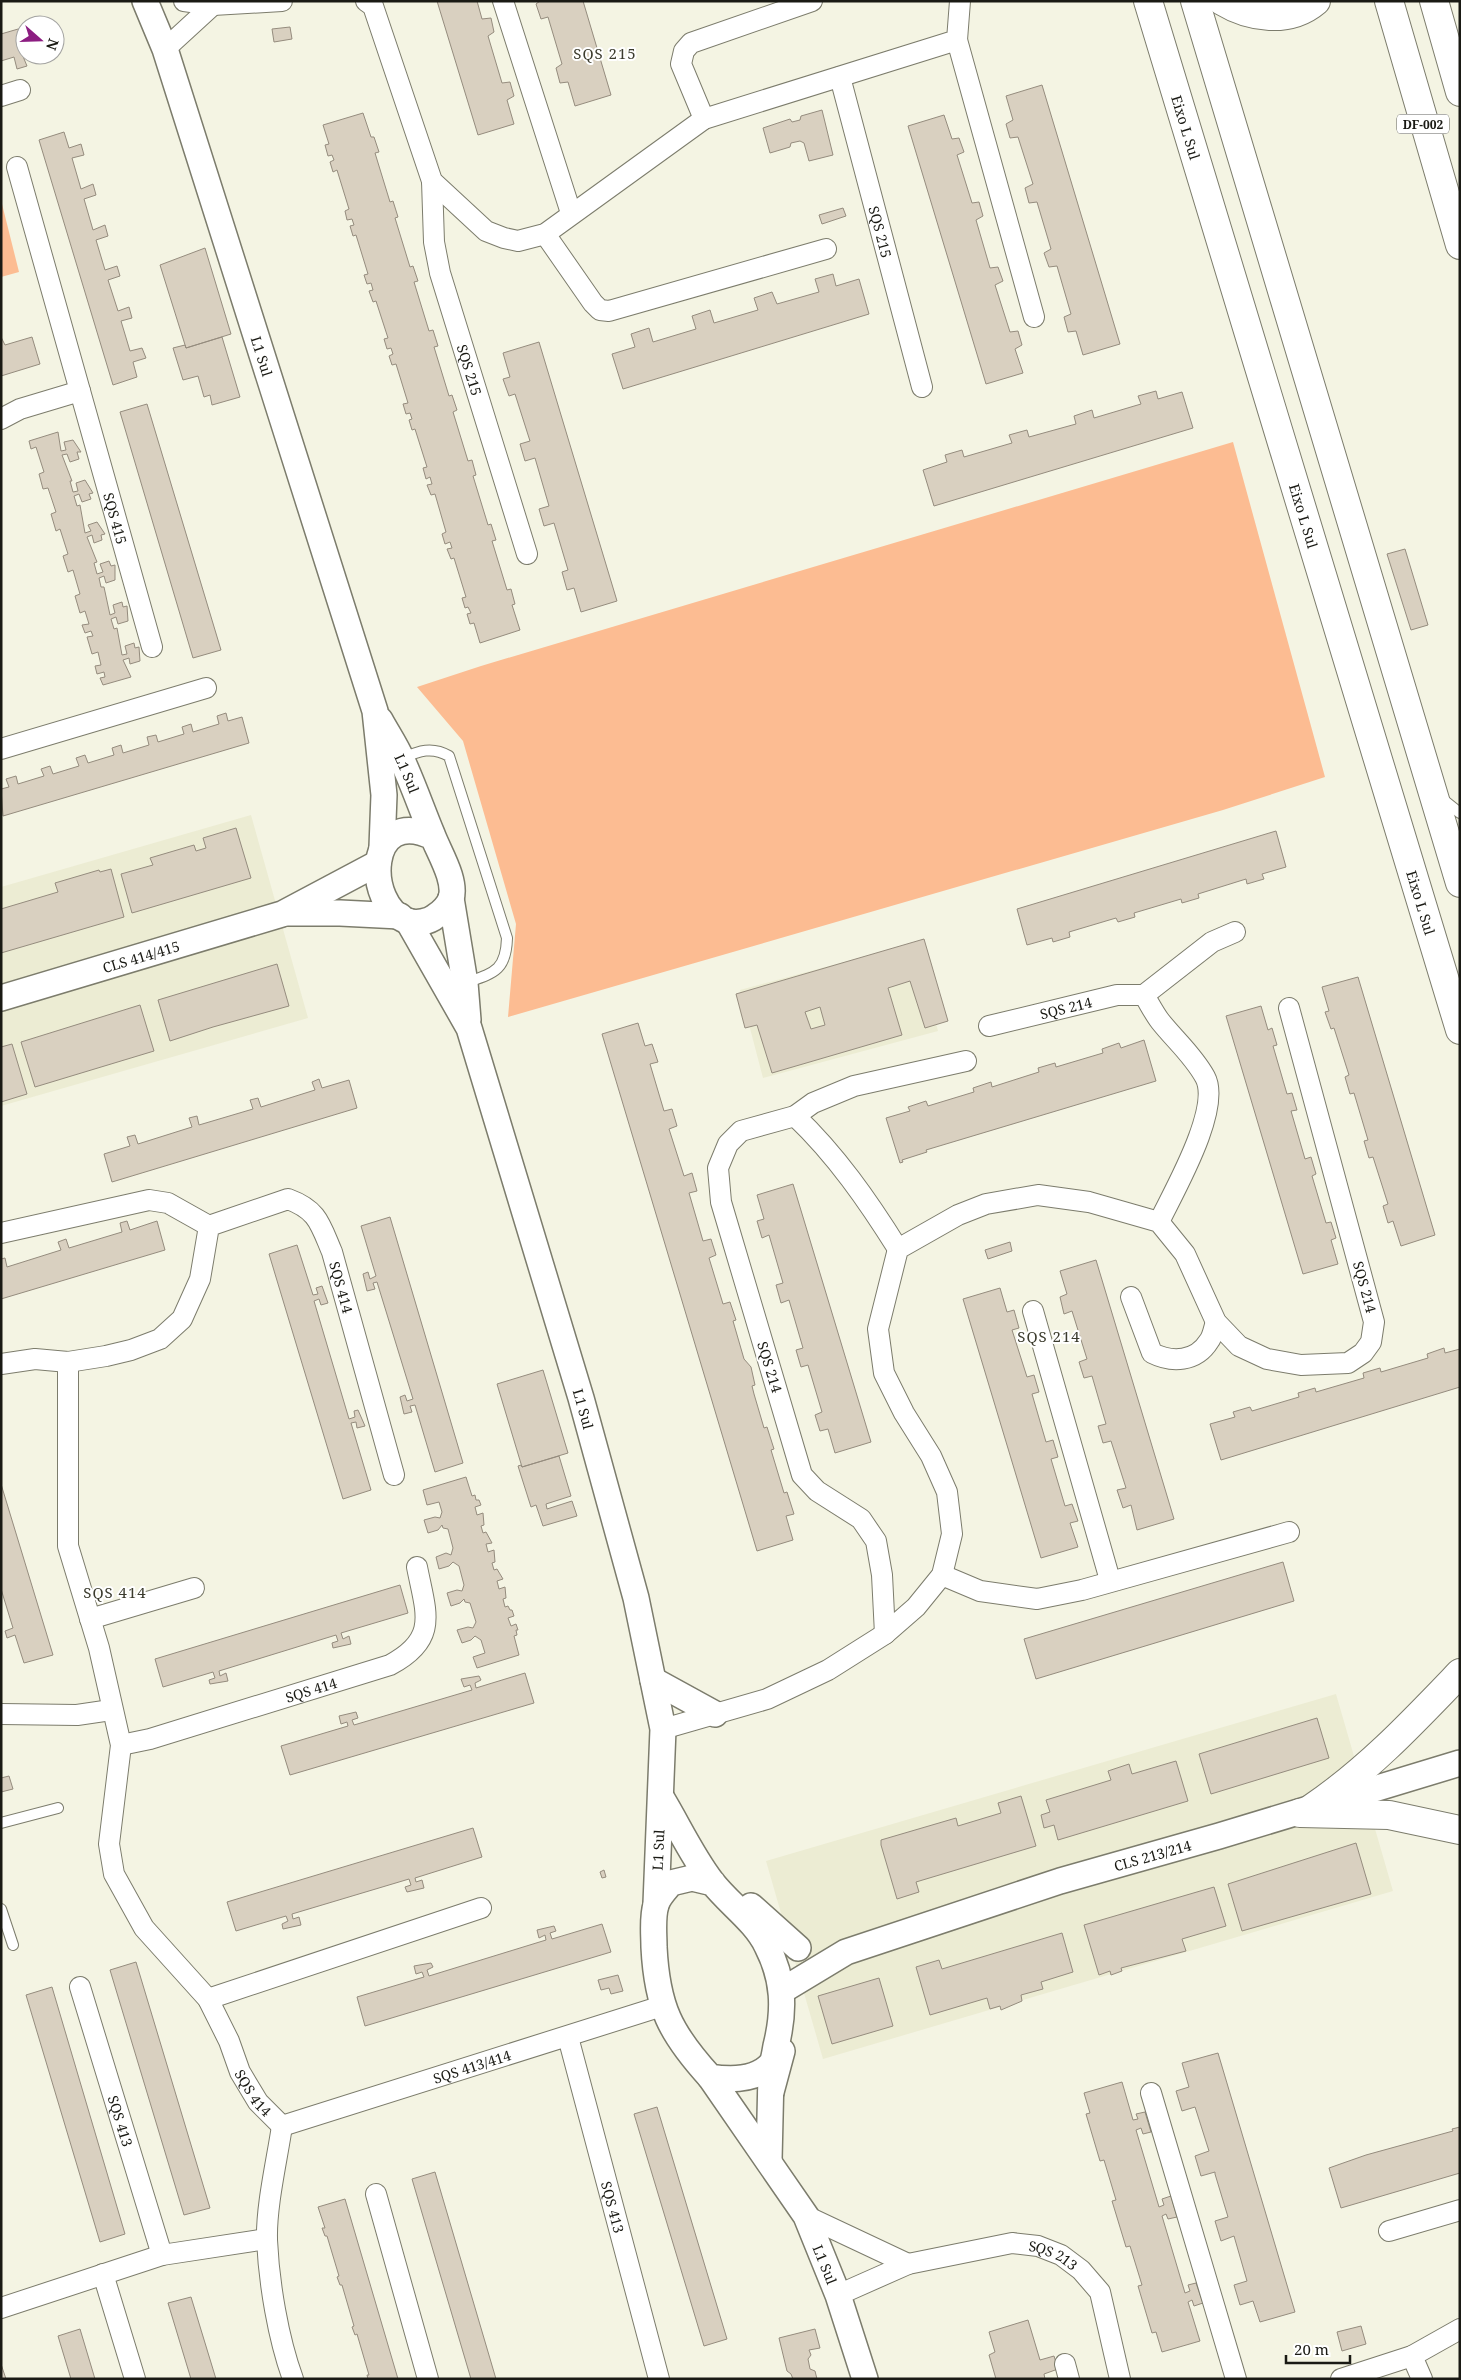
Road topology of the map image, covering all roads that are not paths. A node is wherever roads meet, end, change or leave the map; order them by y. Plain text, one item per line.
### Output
1 (145, 1) edge
2 (184, 1) edge
3 (282, 1) edge
4 (366, 1) edge
5 (503, 1) edge
6 (812, 1) edge
7 (960, 1) edge
8 (1148, 1) edge
9 (1195, 1) edge
10 (1222, 1) edge
11 (1316, 1) edge
12 (1389, 1) edge
13 (1434, 1) edge
14 (213, 5) junction
15 (957, 40) junction
16 (165, 49) junction
17 (840, 77) junction
18 (20, 90) dead end
19 (1460, 92) edge
20 (1, 96) edge
21 (704, 119) junction
22 (17, 167) dead end
23 (432, 181) junction
24 (571, 213) junction
25 (545, 234) junction
26 (1460, 245) edge
27 (826, 249) dead end
28 (1034, 317) dead end
29 (922, 387) dead end
30 (80, 390) junction
31 (1, 418) edge
32 (527, 554) dead end
33 (152, 647) dead end
34 (206, 688) dead end
35 (375, 712) junction
36 (1, 749) edge
37 (402, 758) junction
38 (1432, 790) junction
39 (1460, 813) edge
40 (433, 837) junction
41 (380, 855) junction
42 (1460, 883) edge
43 (451, 898) junction
44 (282, 914) junction
45 (404, 919) junction
46 (1235, 932) dead end
47 (465, 983) junction
48 (1144, 995) junction
49 (1, 998) edge
50 (1289, 1008) dead end
51 (989, 1026) dead end
52 (469, 1028) junction
53 (1460, 1030) edge
54 (966, 1061) dead end
55 (795, 1116) junction
56 (1159, 1222) junction
57 (208, 1226) junction
58 (1, 1233) edge
59 (898, 1249) junction
60 (1131, 1297) dead end
61 (1033, 1312) dead end
62 (1216, 1322) junction
63 (68, 1362) junction
64 (1, 1364) edge
65 (394, 1475) dead end
66 (1289, 1532) dead end
67 (417, 1567) dead end
68 (942, 1575) junction
69 (1110, 1580) junction
70 (194, 1588) dead end
71 (90, 1619) junction
72 (885, 1634) junction
73 (1460, 1674) edge
74 (653, 1680) junction
75 (112, 1710) junction
76 (1, 1714) edge
77 (715, 1714) junction
78 (664, 1729) junction
79 (121, 1745) junction
80 (1460, 1763) edge
81 (661, 1797) junction
82 (58, 1808) dead end
83 (1304, 1811) junction
84 (1, 1822) edge
85 (1460, 1830) edge
86 (697, 1859) junction
87 (713, 1883) junction
88 (656, 1904) junction
89 (481, 1908) dead end
90 (1, 1910) edge
91 (13, 1945) dead end
92 (767, 1945) junction
93 (798, 1948) junction
94 (846, 1952) junction
95 (792, 1985) junction
96 (80, 1987) dead end
97 (208, 1999) junction
98 (662, 2006) junction
99 (568, 2037) junction
100 (772, 2063) junction
101 (710, 2077) junction
102 (771, 2092) junction
103 (1150, 2093) dead end
104 (282, 2126) junction
105 (768, 2160) junction
106 (376, 2194) dead end
107 (1460, 2210) edge
108 (806, 2216) junction
109 (1389, 2231) dead end
110 (267, 2239) junction
111 (162, 2255) junction
112 (908, 2264) junction
113 (103, 2274) junction
114 (838, 2296) junction
115 (1, 2308) edge
116 (1460, 2329) edge
117 (1412, 2356) junction
118 (134, 2379) edge
119 (293, 2379) edge
120 (428, 2379) edge
121 (659, 2379) edge
122 (865, 2379) edge
123 (1120, 2379) edge
124 (1236, 2379) edge
125 (1341, 2379) edge
126 (1422, 2379) edge

1 - 16 street, L1 Sul
2 - 14 street
3 - 14 street
4 - 23 street, SQS 215
5 - 24 street
6 - 21 street
7 - 15 street
8 - 53 main road, Eixo L Sul
9 - 38 main road
10 - 11 main road
12 - 26 main road, DF-002
13 - 19 main road
14 - 16 street
15 - 17 street, SQS 215
15 - 28 street
16 - 35 street, L1 Sul
17 - 21 street, SQS 215
17 - 29 street, SQS 215
18 - 20 street
21 - 24 street, SQS 215
22 - 30 street, SQS 415
23 - 25 street, SQS 215
23 - 32 street, SQS 215
24 - 25 street, SQS 215
25 - 27 street
30 - 31 street
30 - 33 street, SQS 415
34 - 36 street
35 - 37 street, L1 Sul
35 - 41 street, L1 Sul
37 - 40 street, L1 Sul
37 - 47 lane
38 - 39 lane
38 - 42 main road
40 - 41 street
40 - 43 street
41 - 44 street, CLS 414/415
41 - 45 street
43 - 45 street
43 - 47 street, L1 Sul
44 - 45 street, CLS 414/415
44 - 49 street, CLS 414/415
45 - 52 street, L1 Sul
46 - 48 street
47 - 52 street, L1 Sul
48 - 51 street, SQS 214
48 - 56 street
50 - 62 street, SQS 214
52 - 74 street, L1 Sul
54 - 55 street, SQS 214
55 - 59 street
55 - 72 street, SQS 214
56 - 59 street
56 - 62 street, SQS 214
57 - 58 street
57 - 63 street
57 - 65 street, SQS 414
59 - 68 street
60 - 62 street
61 - 69 street
63 - 64 street
63 - 71 street, SQS 414
66 - 69 street
67 - 79 street, SQS 414
68 - 69 street
68 - 72 street
70 - 71 street
71 - 75 street, SQS 414
72 - 77 street
73 - 83 main road
74 - 77 street
74 - 78 street, L1 Sul
75 - 76 street
75 - 79 street, SQS 414
77 - 78 street
78 - 81 street, L1 Sul
79 - 97 street, SQS 414
80 - 83 street, CLS 213/214
81 - 86 street, L1 Sul
81 - 88 street, L1 Sul
82 - 84 lane
83 - 85 main road
83 - 94 street, CLS 213/214
86 - 87 street, L1 Sul
86 - 93 street
87 - 88 street
87 - 92 street
88 - 98 street
89 - 97 street
90 - 91 lane
92 - 93 street, CLS 213/214
92 - 95 street
93 - 94 street, CLS 213/214
94 - 95 street, CLS 213/214
95 - 100 street
95 - 102 street
96 - 111 street, SQS 413
97 - 104 street, SQS 414
98 - 99 street, SQS 413/414
98 - 101 street
99 - 104 street, SQS 413/414
99 - 121 street, SQS 413
100 - 101 street
100 - 102 street
101 - 105 street, L1 Sul
102 - 105 street
103 - 124 street
104 - 110 street
105 - 108 street, L1 Sul
106 - 120 street
107 - 109 street
108 - 112 street
108 - 114 street, L1 Sul
110 - 111 street
110 - 119 street
111 - 113 street
112 - 114 street, SQS 213
112 - 123 street, SQS 213
113 - 115 street
113 - 118 street
114 - 122 street, L1 Sul
116 - 117 street
117 - 125 street
117 - 126 street

